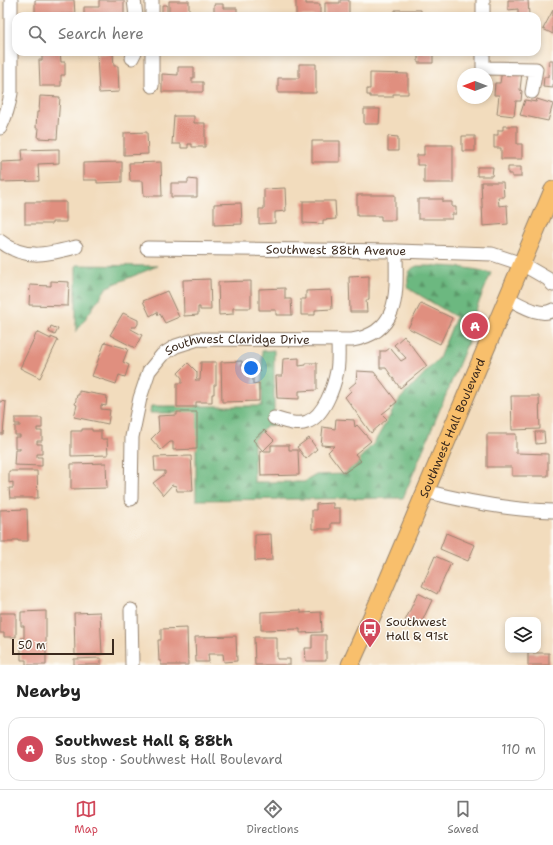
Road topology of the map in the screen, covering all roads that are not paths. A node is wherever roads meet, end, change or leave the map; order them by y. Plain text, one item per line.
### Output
1 (12, 0) edge
2 (134, 0) edge
3 (152, 0) edge
4 (484, 0) edge
5 (136, 12) edge
6 (152, 12) edge
7 (483, 12) edge
8 (152, 56) edge
9 (483, 56) edge
10 (152, 86) dead end
11 (532, 92) dead end
12 (0, 128) edge
13 (553, 190) edge
14 (2, 247) edge
15 (76, 247) dead end
16 (147, 248) dead end
17 (396, 251) junction
18 (522, 264) junction
19 (553, 284) edge
20 (507, 298) junction
21 (553, 310) edge
22 (338, 340) junction
23 (274, 418) dead end
24 (425, 491) junction
25 (131, 499) dead end
26 (553, 511) edge
27 (131, 610) dead end
28 (132, 665) edge
29 (350, 665) edge

1 - 12 street
2 - 5 street
3 - 6 street
4 - 7 street
8 - 10 street
9 - 11 street
13 - 18 main road, Southwest Hall Boulevard
14 - 15 street
16 - 17 street, Southwest 88th Avenue
17 - 18 street, Southwest 88th Avenue
17 - 22 street, Southwest Claridge Drive
18 - 19 street, Southwest 88th Avenue
18 - 20 main road, Southwest Hall Boulevard
20 - 21 street
20 - 24 main road, Southwest Hall Boulevard
22 - 23 street
22 - 25 street, Southwest Claridge Drive
24 - 26 street
24 - 29 main road, Southwest Hall Boulevard
27 - 28 street

